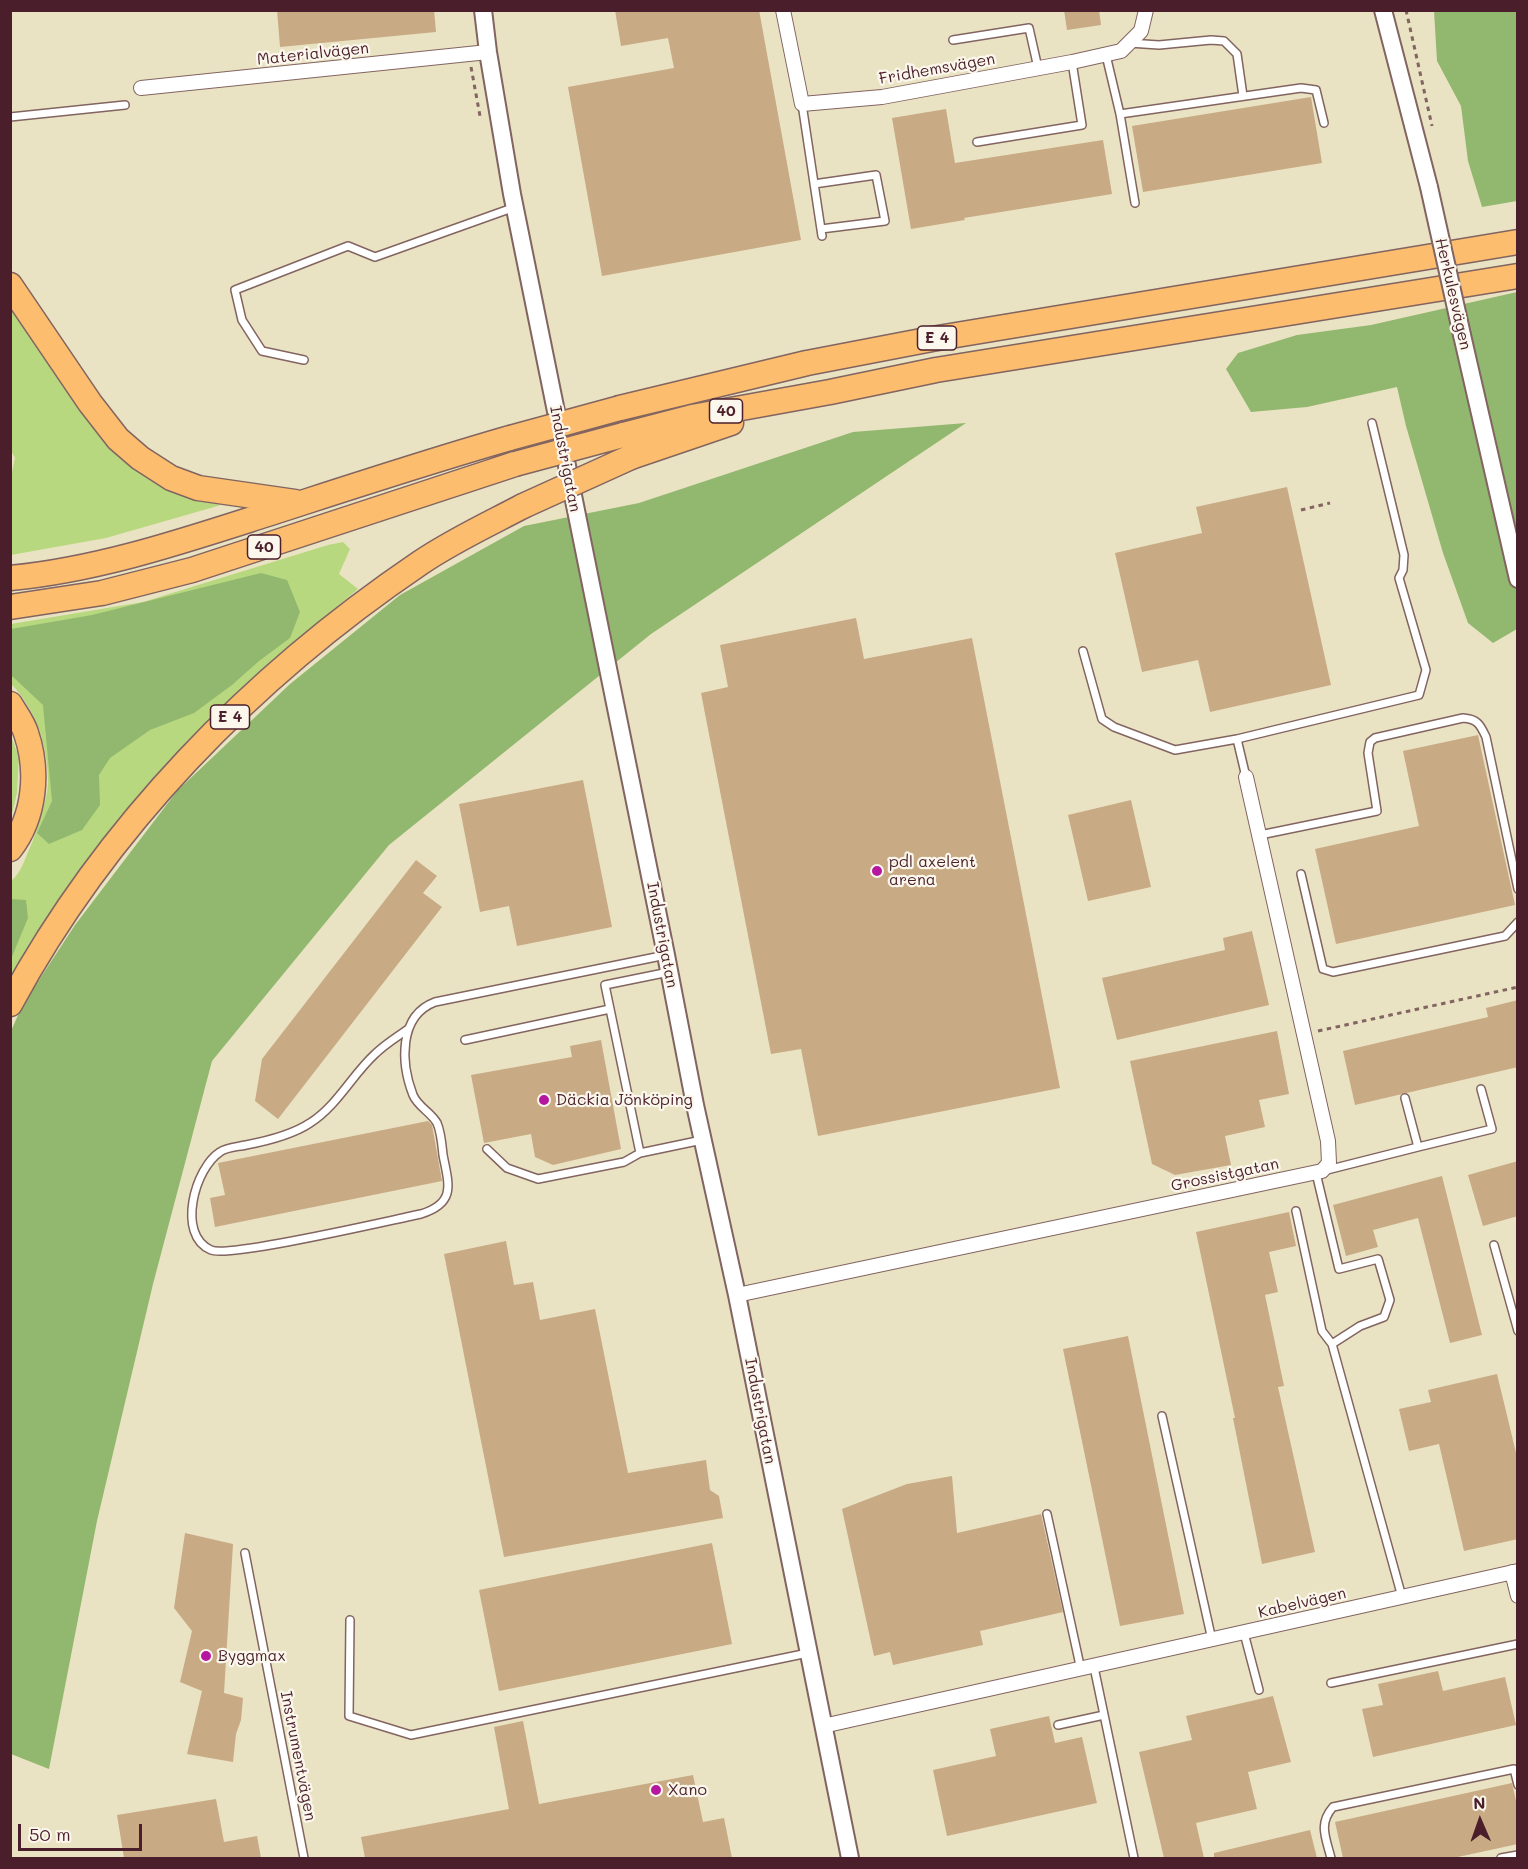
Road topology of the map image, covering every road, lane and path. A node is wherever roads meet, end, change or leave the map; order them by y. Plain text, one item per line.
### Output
1 (483, 10) edge
2 (783, 10) edge
3 (1146, 10) edge
4 (1383, 10) edge
5 (1406, 10) edge
6 (953, 40) dead end
7 (1129, 43) junction
8 (488, 52) junction
9 (1106, 54) junction
10 (1072, 62) junction
11 (1038, 68) junction
12 (141, 88) dead end
13 (1243, 96) junction
14 (802, 104) junction
15 (125, 105) dead end
16 (1120, 114) junction
17 (10, 117) edge
18 (1324, 123) dead end
19 (1432, 127) dead end
20 (977, 142) dead end
21 (814, 184) junction
22 (1135, 203) dead end
23 (515, 207) junction
24 (1518, 242) edge
25 (1518, 276) edge
26 (10, 285) edge
27 (304, 360) dead end
28 (831, 392) junction
29 (1372, 423) dead end
30 (300, 503) junction
31 (1330, 503) dead end
32 (1301, 510) dead end
33 (10, 578) edge
34 (1518, 579) edge
35 (10, 606) edge
36 (1083, 651) dead end
37 (10, 705) edge
38 (1237, 739) junction
39 (1246, 777) joint
40 (1260, 835) junction
41 (10, 849) edge
42 (1301, 874) dead end
43 (1518, 889) edge
44 (1518, 922) edge
45 (668, 963) junction
46 (1518, 987) edge
47 (10, 1004) edge
48 (610, 1009) junction
49 (408, 1029) junction
50 (1305, 1034) junction
51 (465, 1040) dead end
52 (1481, 1089) dead end
53 (1405, 1098) dead end
54 (702, 1140) junction
55 (1418, 1147) junction
56 (488, 1149) dead end
57 (640, 1153) junction
58 (1319, 1172) junction
59 (1296, 1211) dead end
60 (1494, 1245) dead end
61 (737, 1295) junction
62 (1518, 1331) edge
63 (1332, 1344) junction
64 (1162, 1416) dead end
65 (1047, 1514) dead end
66 (245, 1553) dead end
67 (1515, 1572) edge
68 (1518, 1596) edge
69 (1402, 1598) junction
70 (350, 1620) dead end
71 (1244, 1633) junction
72 (1212, 1640) junction
73 (1518, 1644) edge
74 (808, 1653) junction
75 (1088, 1668) junction
76 (1331, 1683) dead end
77 (1258, 1690) dead end
78 (1104, 1715) junction
79 (1058, 1725) dead end
80 (823, 1726) junction
81 (1518, 1785) edge
82 (1518, 1855) edge
83 (304, 1858) edge
84 (850, 1858) edge
85 (1134, 1858) edge
86 (1331, 1858) edge
87 (1501, 1858) edge

1 - 8 street, Industrigatan
2 - 14 street
3 - 7 street
4 - 34 street, Herkulesvägen, bridge
5 - 19 path
6 - 11 lane
7 - 9 street, Fridhemsvägen
7 - 13 lane
8 - 12 street, Materialvägen
8 - 23 street, Industrigatan
9 - 10 street, Fridhemsvägen
9 - 16 lane
10 - 11 street, Fridhemsvägen
10 - 20 lane
11 - 14 street, Fridhemsvägen
13 - 16 lane
13 - 18 lane
14 - 21 lane
15 - 17 lane
16 - 22 lane
21 - 21 lane
23 - 27 lane
23 - 45 street, Industrigatan
24 - 30 highway, E 4, bridge
25 - 28 highway, E 4
26 - 30 highway
28 - 35 highway, 40, bridge
28 - 47 highway, E 4, bridge
29 - 38 lane
30 - 33 highway, E 4
31 - 32 path
36 - 38 lane
37 - 41 highway
38 - 39 lane
39 - 40 street
40 - 43 lane
40 - 50 street
42 - 44 lane
45 - 48 lane
45 - 49 lane
45 - 54 street, Industrigatan
46 - 50 path
48 - 51 lane
48 - 57 lane
49 - 49 lane
50 - 58 street
52 - 55 lane
53 - 55 lane
54 - 57 lane
54 - 61 street, Industrigatan
55 - 58 lane
56 - 57 lane
58 - 61 street, Grossistgatan
58 - 63 lane
59 - 63 lane
60 - 62 lane
61 - 74 street, Industrigatan
63 - 69 lane
64 - 72 lane
65 - 75 lane
66 - 83 lane, Instrumentvägen
67 - 68 street
67 - 69 street, Kabelvägen
69 - 71 street, Kabelvägen
70 - 74 lane
71 - 72 street, Kabelvägen
71 - 77 lane
72 - 75 street, Kabelvägen
73 - 76 lane
74 - 80 street, Industrigatan
75 - 78 lane
75 - 80 street, Kabelvägen
78 - 79 lane
78 - 85 lane
80 - 84 street, Industrigatan
81 - 86 lane
82 - 87 lane

